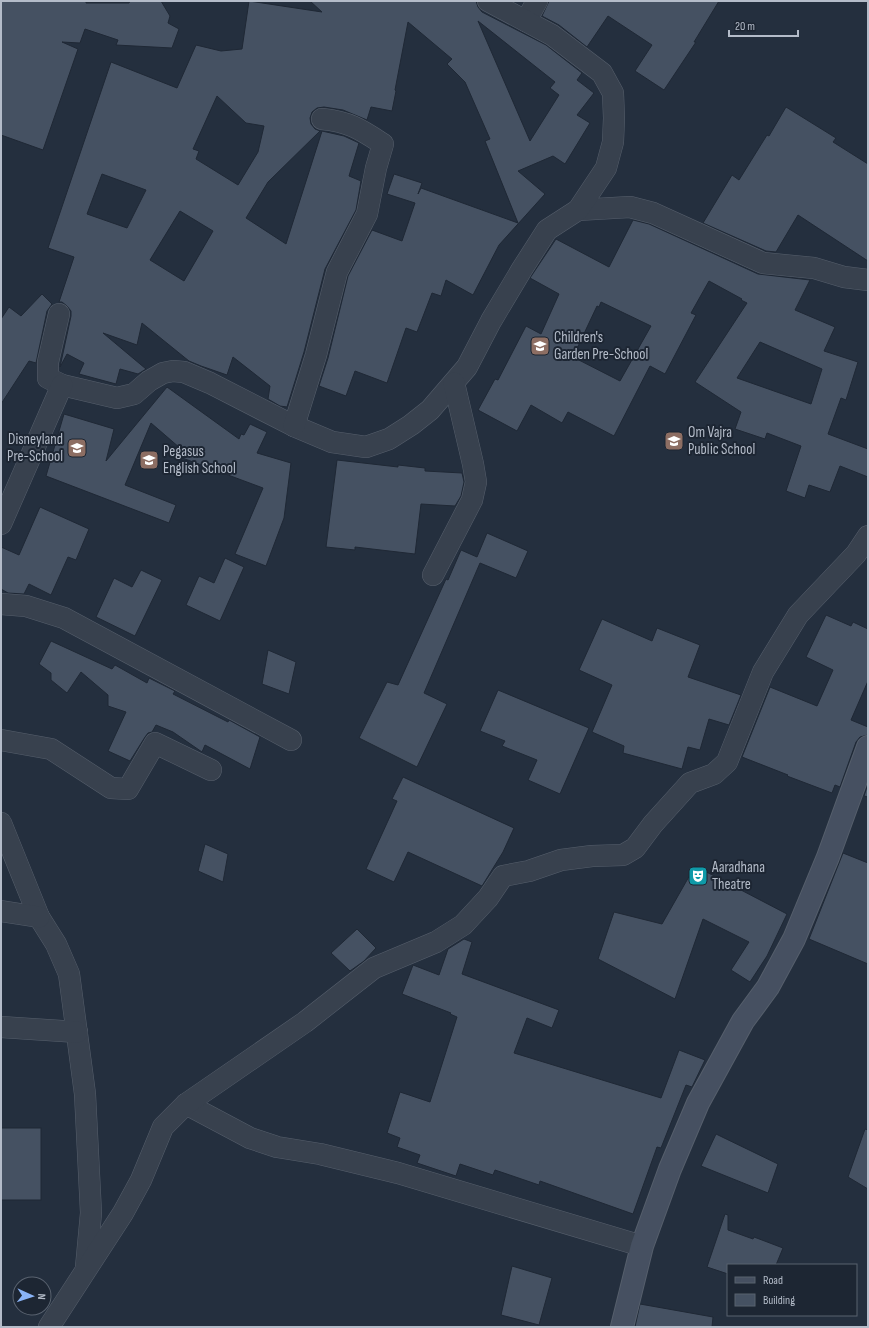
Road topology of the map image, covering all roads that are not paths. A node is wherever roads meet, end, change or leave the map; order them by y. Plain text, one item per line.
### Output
1 (488, 1) edge
2 (537, 1) edge
3 (526, 21) junction
4 (322, 119) dead end
5 (578, 210) junction
6 (868, 280) edge
7 (59, 314) dead end
8 (454, 383) junction
9 (62, 385) junction
10 (294, 426) junction
11 (1, 524) edge
12 (868, 536) edge
13 (433, 575) dead end
14 (1, 604) edge
15 (1, 740) edge
16 (291, 740) dead end
17 (868, 747) edge
18 (211, 770) dead end
19 (1, 823) edge
20 (1, 911) edge
21 (39, 917) junction
22 (1, 1027) edge
23 (77, 1032) junction
24 (186, 1104) junction
25 (642, 1246) junction
26 (86, 1270) junction
27 (49, 1327) edge
28 (622, 1327) edge

1 - 3 street
2 - 3 street
3 - 5 street
4 - 10 street
5 - 6 street
5 - 8 street
7 - 9 street
8 - 10 street
8 - 13 street
9 - 10 street
9 - 11 street
12 - 24 street
14 - 16 street
15 - 18 street
17 - 25 main road
19 - 21 street
20 - 21 street
21 - 23 street
22 - 23 street
23 - 26 street
24 - 25 street
24 - 26 street
25 - 28 main road
26 - 27 street

